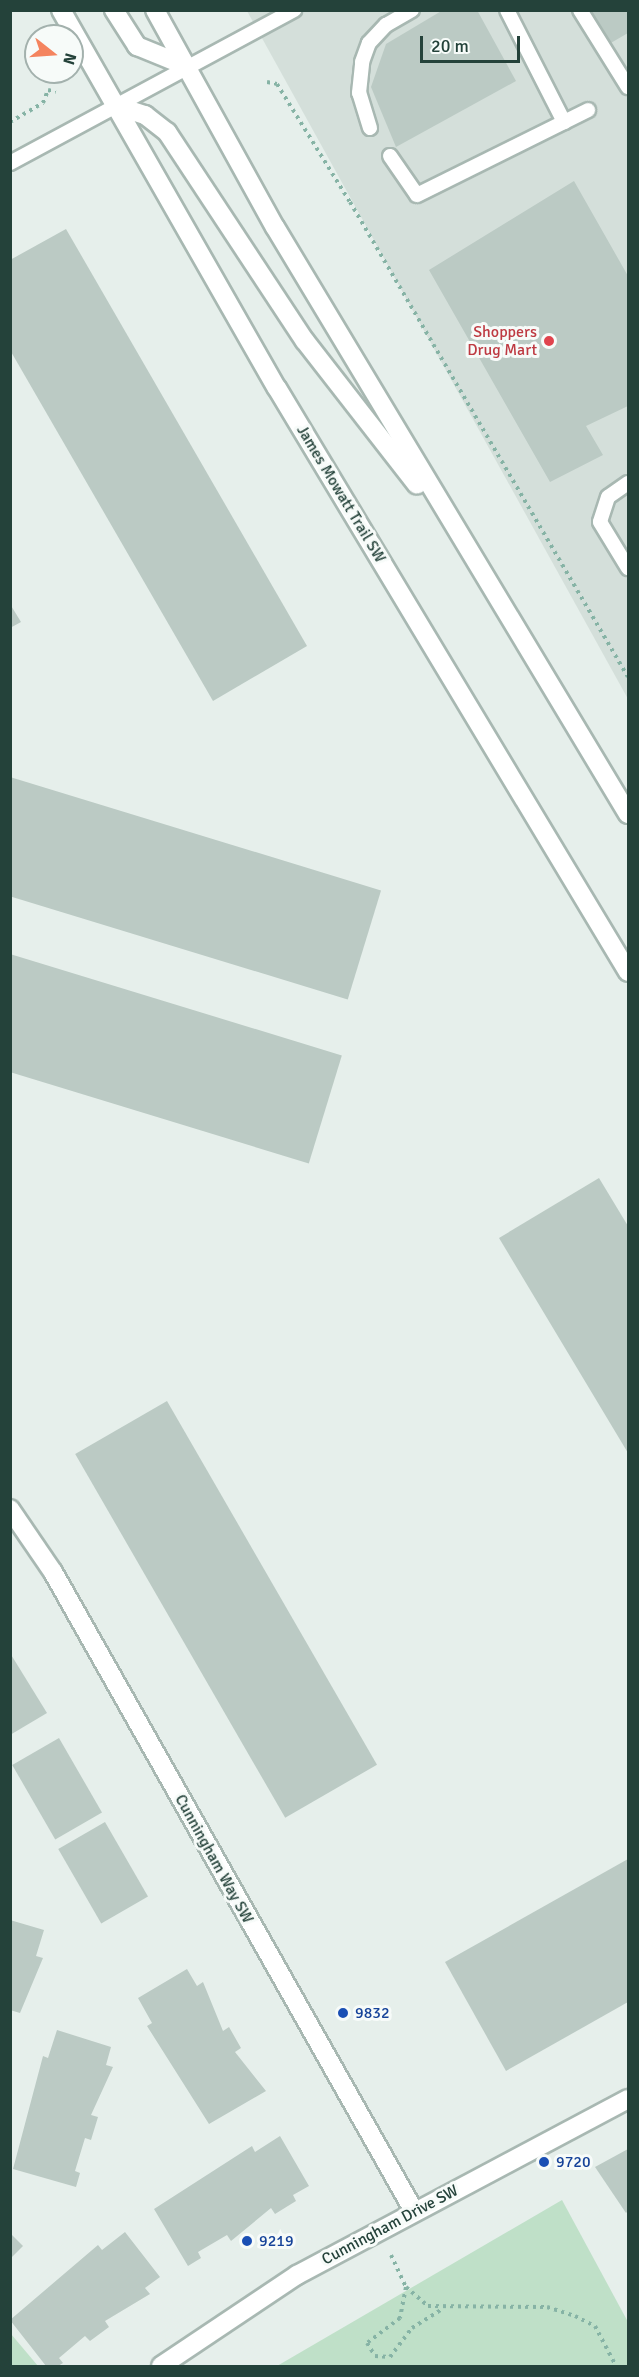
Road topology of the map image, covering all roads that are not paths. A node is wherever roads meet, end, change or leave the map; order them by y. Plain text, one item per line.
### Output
1 (61, 10) edge
2 (114, 10) edge
3 (155, 10) edge
4 (294, 10) edge
5 (412, 10) edge
6 (507, 10) edge
7 (580, 10) edge
8 (186, 66) junction
9 (628, 87) edge
10 (114, 105) junction
11 (588, 110) dead end
12 (564, 122) junction
13 (370, 128) dead end
14 (390, 156) dead end
15 (10, 163) edge
16 (628, 483) edge
17 (464, 546) junction
18 (628, 568) edge
19 (628, 814) edge
20 (628, 972) edge
21 (10, 1509) edge
22 (628, 2099) edge
23 (414, 2211) junction
24 (161, 2367) edge

1 - 10 main road, James Mowatt Trail SW
2 - 8 main road
3 - 8 main road
4 - 8 lane
5 - 13 lane
6 - 12 lane
7 - 9 lane
8 - 10 lane
8 - 17 main road
10 - 15 lane
10 - 17 main road
10 - 20 main road, James Mowatt Trail SW
11 - 12 lane
12 - 14 lane
16 - 18 lane
17 - 19 main road
21 - 23 main road, Cunningham Way SW
22 - 23 main road, Cunningham Drive SW
23 - 24 main road, Cunningham Drive SW

